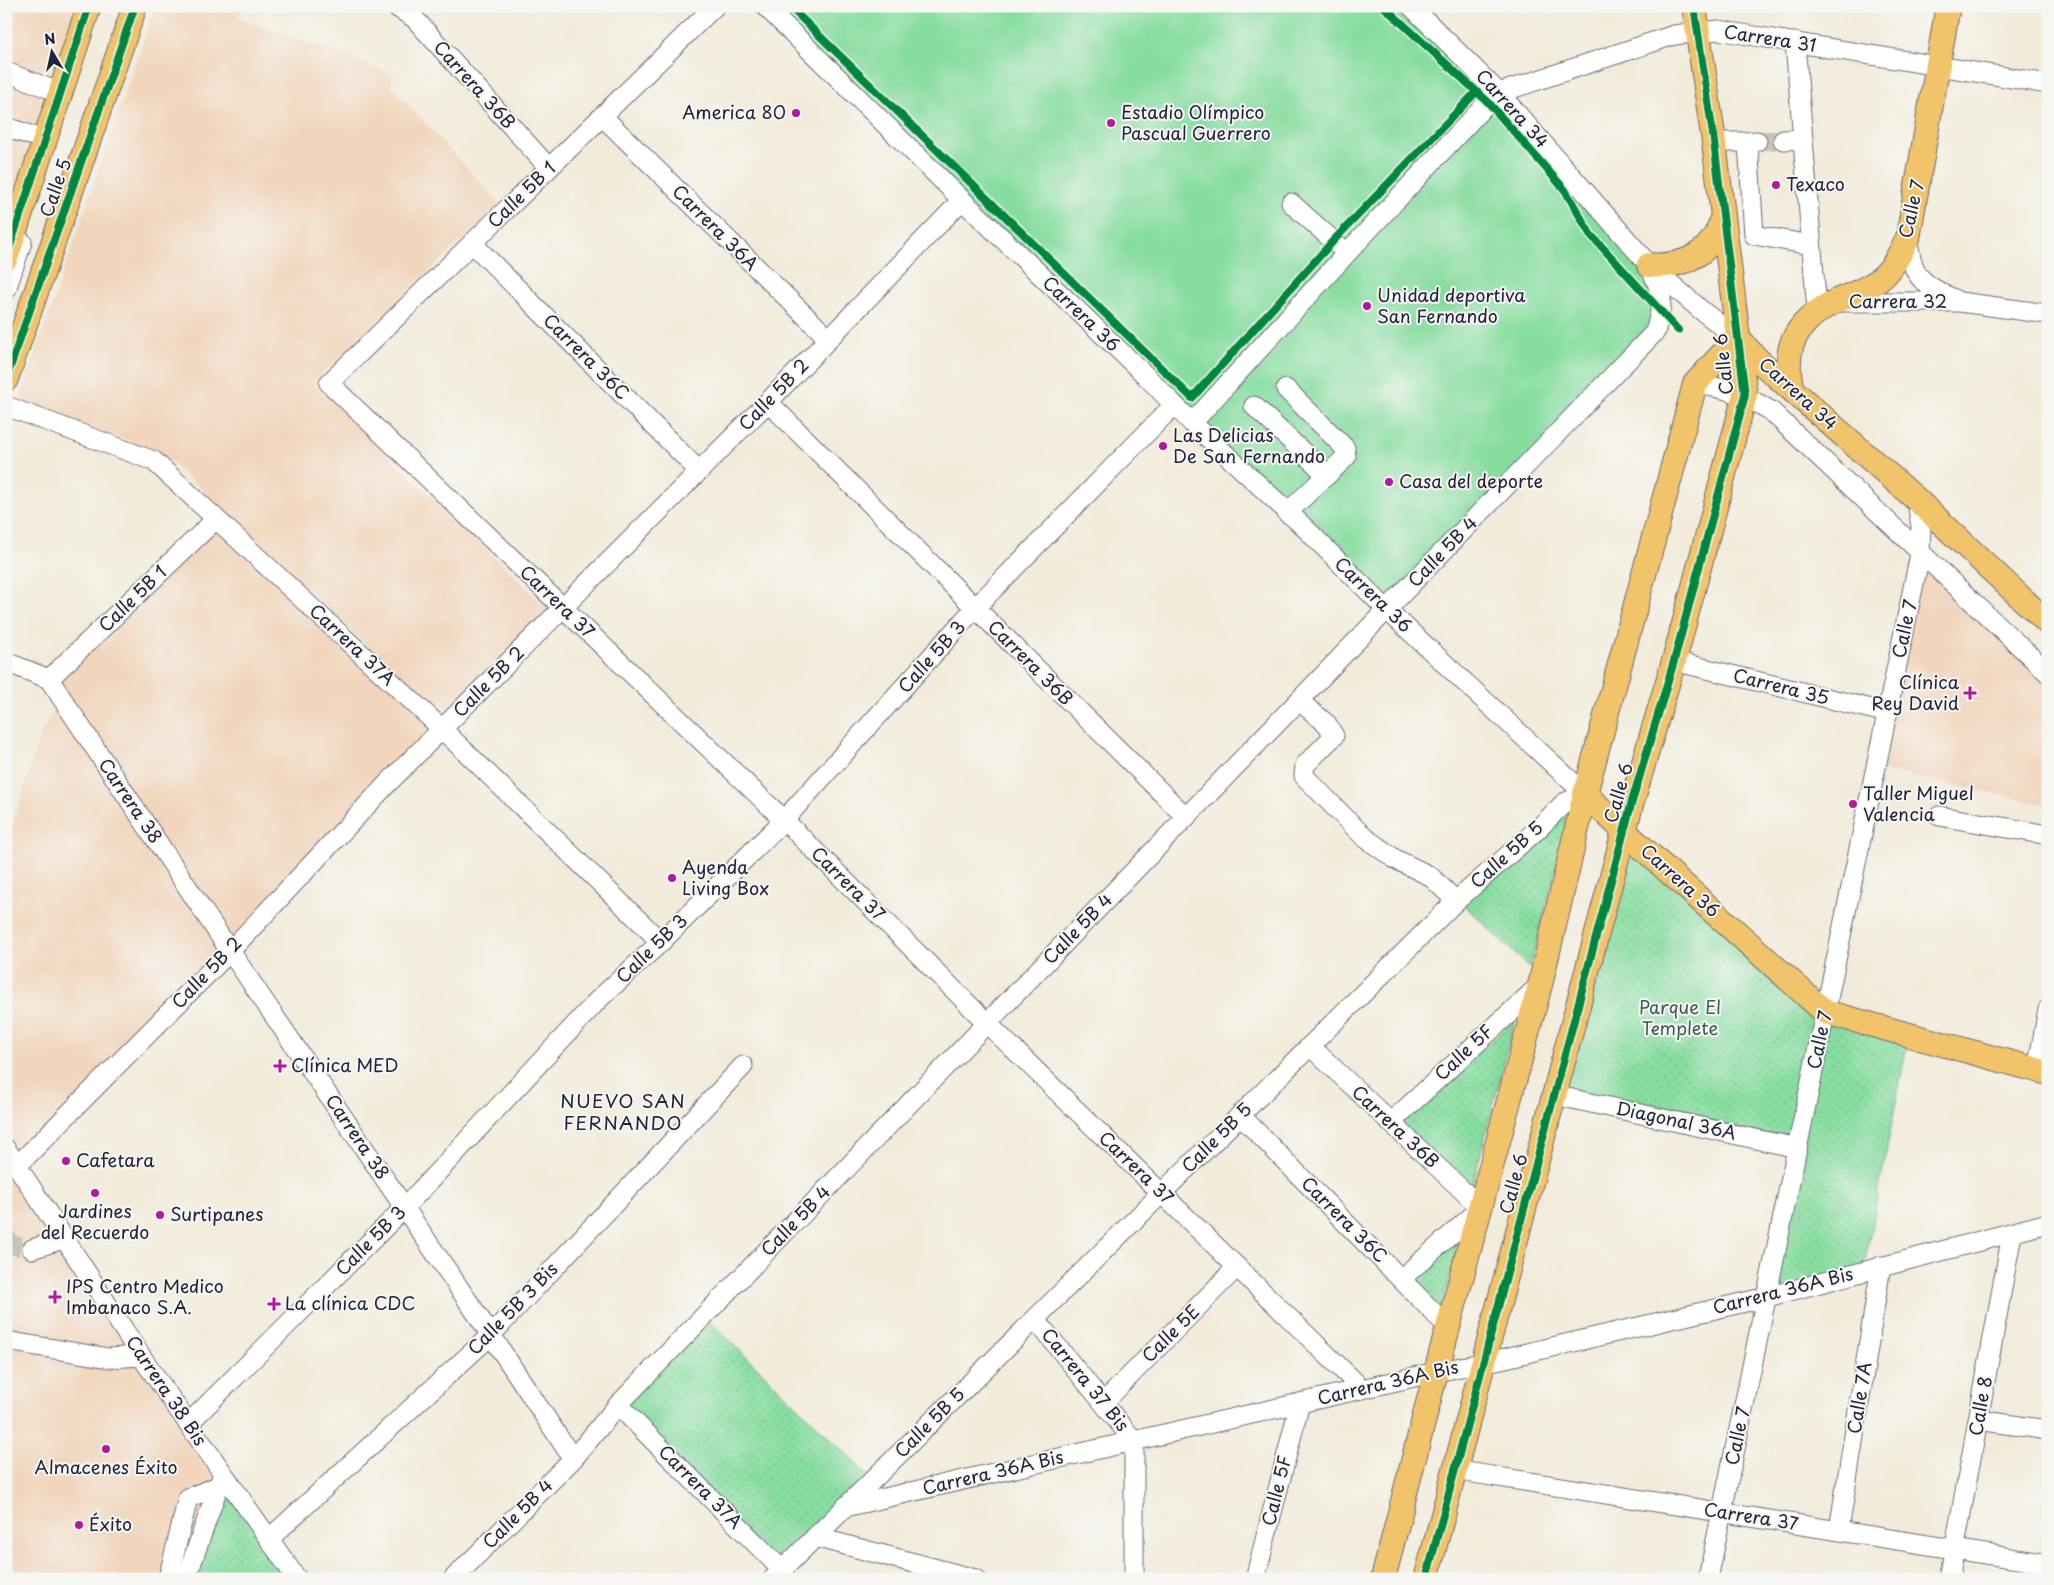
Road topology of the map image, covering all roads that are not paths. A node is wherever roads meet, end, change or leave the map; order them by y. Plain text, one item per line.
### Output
1 (89, 6) edge
2 (100, 6) edge
3 (123, 6) edge
4 (134, 6) edge
5 (395, 6) edge
6 (715, 6) edge
7 (765, 6) edge
8 (1411, 6) edge
9 (1694, 6) edge
10 (1948, 6) edge
11 (1697, 33) junction
12 (1795, 42) junction
13 (1939, 66) junction
14 (6, 72) edge
15 (2048, 84) edge
16 (61, 92) junction
17 (1499, 92) junction
18 (602, 116) junction
19 (6, 127) edge
20 (45, 140) junction
21 (1783, 140) tunnel mouth
22 (1804, 140) junction
23 (1714, 142) junction
24 (550, 168) junction
25 (962, 200) junction
26 (1291, 203) dead end
27 (1722, 218) junction
28 (1908, 238) junction
29 (472, 243) junction
30 (1812, 245) junction
31 (1346, 253) junction
32 (6, 258) edge
33 (1649, 266) junction
34 (6, 290) edge
35 (1960, 302) junction
36 (1827, 306) junction
37 (2048, 314) edge
38 (1737, 338) junction
39 (829, 339) junction
40 (6, 350) edge
41 (6, 379) edge
42 (329, 383) joint
43 (1695, 384) junction
44 (1791, 388) junction
45 (1286, 389) dead end
46 (1745, 395) junction
47 (768, 402) junction
48 (1174, 405) junction
49 (6, 406) edge
50 (1254, 406) dead end
51 (1192, 423) junction
52 (699, 471) junction
53 (1327, 475) junction
54 (1918, 500) junction
55 (1287, 513) junction
56 (216, 519) junction
57 (1920, 554) junction
58 (975, 608) junction
59 (563, 609) junction
60 (1386, 610) junction
61 (2048, 623) edge
62 (1674, 661) junction
63 (6, 662) edge
64 (2048, 673) edge
65 (49, 679) junction
66 (1299, 701) junction
67 (1888, 714) junction
68 (442, 729) junction
69 (1586, 794) junction
70 (1939, 816) dead end
71 (1186, 817) junction
72 (784, 820) junction
73 (1624, 830) junction
74 (2048, 835) edge
75 (1456, 901) junction
76 (661, 942) junction
77 (230, 950) junction
78 (1540, 985) junction
79 (2048, 1009) edge
80 (1825, 1012) junction
81 (987, 1023) junction
82 (1310, 1046) junction
83 (743, 1066) dead end
84 (2042, 1072) edge
85 (1554, 1095) junction
86 (1240, 1115) junction
87 (1390, 1123) junction
88 (1797, 1148) junction
89 (6, 1149) edge
90 (18, 1165) junction
91 (1162, 1193) junction
92 (405, 1207) junction
93 (1480, 1208) junction
94 (2048, 1223) edge
95 (2012, 1234) junction
96 (66, 1238) junction
97 (32, 1249) tunnel mouth
98 (1881, 1266) junction
99 (1237, 1267) junction
100 (1402, 1278) junction
101 (1767, 1297) junction
102 (1035, 1319) junction
103 (1449, 1326) junction
104 (491, 1334) junction
105 (6, 1341) edge
106 (140, 1356) junction
107 (1482, 1362) junction
108 (1436, 1372) junction
109 (1362, 1389) junction
110 (1104, 1402) junction
111 (1300, 1403) junction
112 (618, 1405) junction
113 (1978, 1420) junction
114 (188, 1424) junction
115 (2048, 1430) edge
116 (1134, 1441) junction
117 (573, 1459) junction
118 (1454, 1470) junction
119 (221, 1480) junction
120 (844, 1508) junction
121 (1722, 1512) junction
122 (1839, 1530) junction
123 (815, 1537) junction
124 (270, 1538) junction
125 (1954, 1549) junction
126 (2048, 1564) edge
127 (778, 1574) edge
128 (168, 1579) edge
129 (186, 1579) edge
130 (297, 1579) edge
131 (453, 1579) edge
132 (975, 1579) edge
133 (1134, 1579) edge
134 (1255, 1579) edge
135 (1382, 1579) edge
136 (1426, 1579) edge
137 (1708, 1579) edge
138 (1949, 1579) edge

1 - 16 main road, Calle 5
2 - 34 street
3 - 40 street
4 - 41 main road, Calle 5
5 - 24 street, Carrera 36B
6 - 18 street, Calle 5B 1
7 - 25 street, Carrera 36
8 - 17 street, Carrera 34
9 - 11 main road, Calle 6
10 - 13 main road, Calle 7
11 - 12 street, Carrera 31
11 - 17 street, Carrera 31
11 - 23 main road, Calle 6
12 - 13 street, Carrera 31
12 - 22 street
13 - 15 street, Carrera 31
13 - 28 main road, Calle 7
14 - 16 street
16 - 20 main road, Calle 5
17 - 31 street
17 - 33 street, Carrera 34
18 - 24 street, Calle 5B 1
18 - 39 street, Carrera 36A
19 - 20 street
20 - 32 main road, Calle 5
21 - 22 street
22 - 30 street
23 - 27 main road, Calle 6
23 - 30 street
24 - 29 street, Calle 5B 1
25 - 39 street, Calle 5B 2
25 - 48 street, Carrera 36
26 - 31 street
27 - 33 main road
27 - 38 main road, Calle 6
28 - 35 street, Carrera 32
28 - 36 main road, Calle 7
29 - 42 street, Calle 5B 1
29 - 52 street, Carrera 36C
30 - 36 street
31 - 51 street
33 - 38 street, Carrera 34
33 - 60 street, Calle 5B 4
35 - 36 street, Carrera 32
35 - 37 street, Carrera 32
36 - 44 main road, Calle 7
38 - 43 main road, Calle 6
38 - 44 main road, Carrera 34
38 - 46 main road, Calle 6
39 - 47 street, Calle 5B 2
42 - 59 street, Carrera 37
43 - 46 street, Carrera 34
43 - 69 main road, Calle 6
44 - 54 main road, Carrera 34
45 - 53 street
46 - 57 street, Carrera 34
46 - 62 main road, Calle 6
47 - 52 street, Calle 5B 2
47 - 58 street, Carrera 36B
48 - 51 street, Carrera 36
48 - 58 street, Calle 5B 3
49 - 56 street, Carrera 37A
50 - 53 street
51 - 55 street, Carrera 36
52 - 59 street, Calle 5B 2
53 - 55 street
54 - 57 street, Calle 7
54 - 61 main road, Carrera 34
55 - 60 street, Carrera 36
56 - 65 street, Calle 5B 1
56 - 68 street, Carrera 37A
57 - 64 street, Carrera 34
57 - 67 street, Calle 7
58 - 71 street, Carrera 36B
58 - 72 street, Calle 5B 3
59 - 68 street, Calle 5B 2
59 - 72 street, Carrera 37
60 - 66 street, Calle 5B 4
60 - 69 street, Carrera 36
62 - 67 street, Carrera 35
62 - 73 main road, Calle 6
63 - 65 street
65 - 77 street, Carrera 38
66 - 71 street, Calle 5B 4
66 - 75 street
67 - 80 street, Calle 7
68 - 76 street, Carrera 37A
68 - 77 street, Calle 5B 2
69 - 73 main road, Carrera 36
69 - 75 street, Calle 5B 5
69 - 78 main road, Calle 6
70 - 74 street
71 - 81 street, Calle 5B 4
72 - 76 street, Calle 5B 3
72 - 81 street, Carrera 37
73 - 80 main road, Carrera 36
73 - 85 main road, Calle 6
75 - 82 street, Calle 5B 5
76 - 92 street, Calle 5B 3
77 - 90 street, Calle 5B 2
77 - 92 street, Carrera 38
78 - 87 street, Calle 5F
78 - 93 main road, Calle 6
79 - 84 street
80 - 84 main road, Carrera 36
80 - 88 street, Calle 7
81 - 91 street, Carrera 37
81 - 112 street, Calle 5B 4
82 - 86 street, Calle 5B 5
82 - 87 street, Carrera 36B
83 - 104 street, Calle 5B 3 Bis
85 - 88 street, Diagonal 36A
85 - 107 main road, Calle 6
86 - 91 street, Calle 5B 5
86 - 100 street, Carrera 36C
87 - 93 street, Carrera 36B
88 - 101 street, Calle 7
89 - 90 street, Carrera 38 Bis
90 - 96 street, Carrera 38 Bis
91 - 99 street, Carrera 37
91 - 102 street, Calle 5B 5
92 - 104 street, Carrera 38
92 - 114 street, Calle 5B 3
93 - 100 street
93 - 103 main road, Calle 6
94 - 95 street, Carrera 36A Bis
95 - 98 street, Carrera 36A Bis
95 - 113 street, Calle 8
96 - 97 street
96 - 106 street, Carrera 38 Bis
98 - 101 street, Carrera 36A Bis
98 - 122 street, Calle 7A
99 - 109 street, Carrera 37
99 - 110 street, Calle 5E
100 - 103 street, Carrera 36C
101 - 107 street, Carrera 36A Bis
101 - 121 street, Calle 7
102 - 110 street, Carrera 37 Bis
102 - 120 street, Calle 5B 5
103 - 108 main road, Calle 6
104 - 117 street, Carrera 38
104 - 124 street, Calle 5B 3 Bis
105 - 106 street
106 - 114 street, Carrera 38 Bis
107 - 108 street, Carrera 36A Bis
107 - 118 main road, Calle 6
108 - 109 street, Carrera 36A Bis
108 - 135 main road, Calle 6
109 - 111 street, Carrera 36A Bis
110 - 116 street, Carrera 37 Bis
111 - 116 street, Carrera 36A Bis
111 - 134 street, Calle 5F
112 - 117 street, Calle 5B 4
112 - 127 street, Carrera 37A
113 - 115 street
113 - 125 street, Calle 8
114 - 119 street, Carrera 38 Bis
116 - 120 street, Carrera 36A Bis
116 - 133 street
117 - 131 street, Calle 5B 4
118 - 121 street, Carrera 37
118 - 136 main road, Calle 6
119 - 124 street, Carrera 38 Bis
119 - 128 street
119 - 129 street
120 - 123 street, Calle 5B 5
121 - 122 street, Carrera 37
121 - 137 street, Calle 7
122 - 125 street, Carrera 37
123 - 127 street, Calle 5B 5
123 - 132 street
124 - 130 street, Carrera 38 Bis
125 - 126 street, Carrera 37
125 - 138 street, Calle 8

